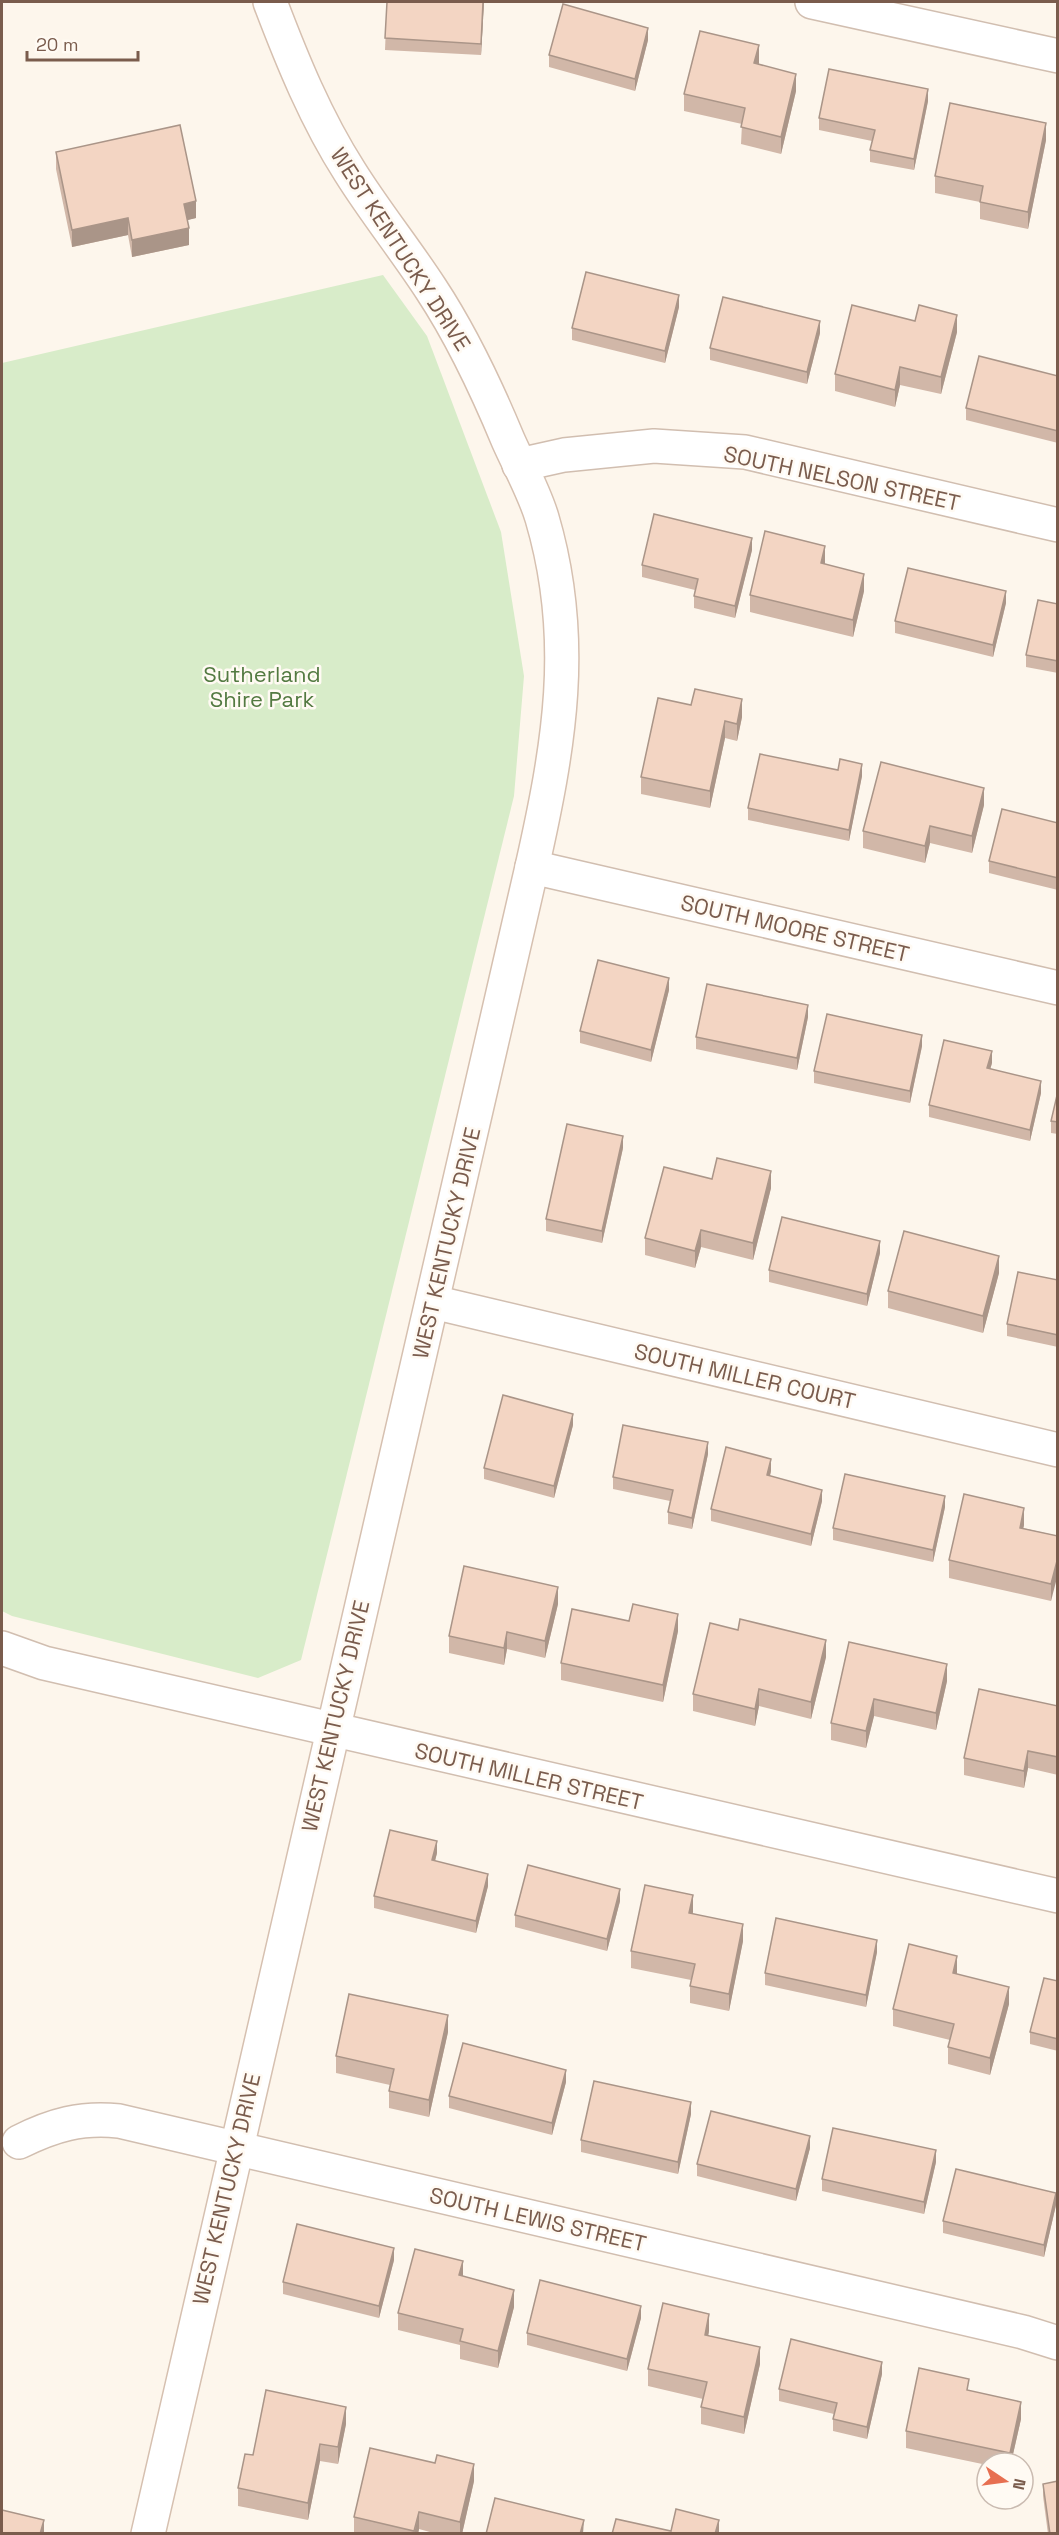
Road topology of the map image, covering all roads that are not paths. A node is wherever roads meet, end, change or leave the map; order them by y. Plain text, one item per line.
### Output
1 (270, 2) edge
2 (812, 2) edge
3 (1058, 56) edge
4 (519, 465) junction
5 (1058, 525) edge
6 (532, 867) junction
7 (1058, 988) edge
8 (433, 1302) junction
9 (1058, 1450) edge
10 (2, 1648) edge
11 (331, 1730) junction
12 (1058, 1896) edge
13 (19, 2142) dead end
14 (236, 2148) junction
15 (1058, 2343) edge
16 (148, 2534) edge

1 - 4 street, WEST KENTUCKY DRIVE
2 - 3 street
4 - 5 street, SOUTH NELSON STREET
4 - 6 street, WEST KENTUCKY DRIVE
6 - 7 street, SOUTH MOORE STREET
6 - 8 street, WEST KENTUCKY DRIVE
8 - 9 street, SOUTH MILLER COURT
8 - 11 street, WEST KENTUCKY DRIVE
10 - 11 street, SOUTH MILLER STREET
11 - 12 street, SOUTH MILLER STREET
11 - 14 street, WEST KENTUCKY DRIVE
13 - 14 street, SOUTH LEWIS STREET
14 - 15 street, SOUTH LEWIS STREET
14 - 16 street, WEST KENTUCKY DRIVE

